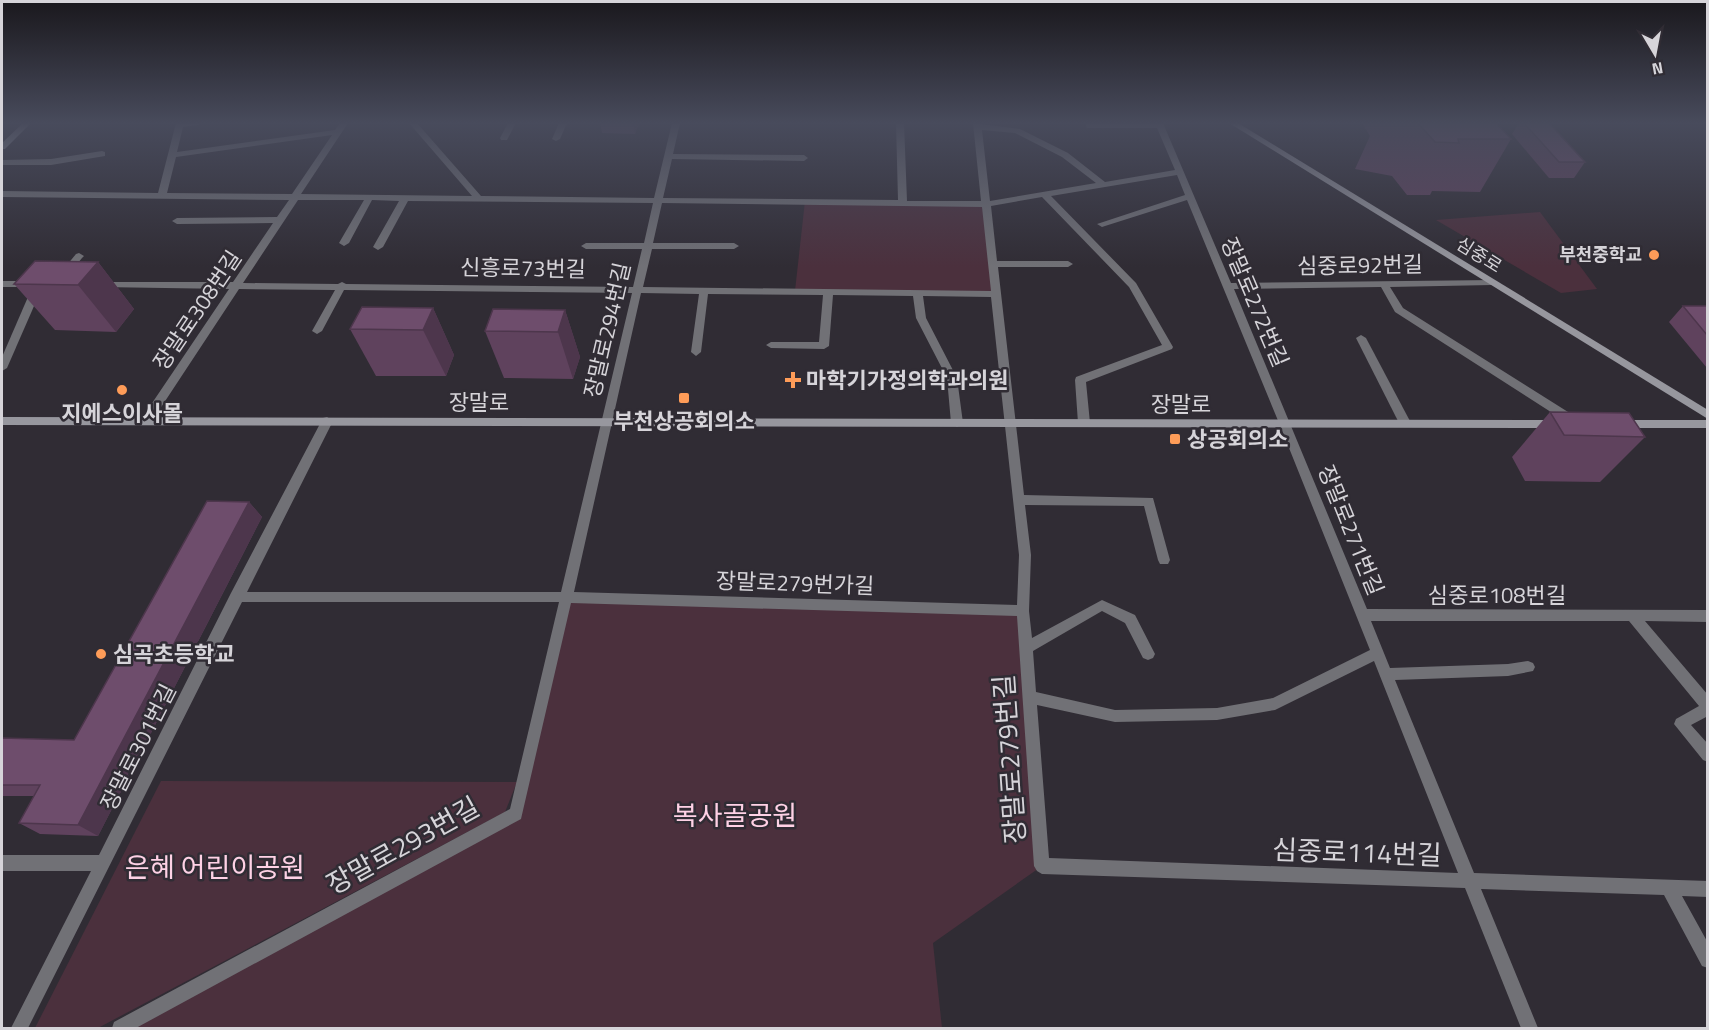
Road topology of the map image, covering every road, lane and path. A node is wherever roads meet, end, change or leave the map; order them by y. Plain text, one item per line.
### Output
1 (168, 171) edge
2 (313, 171) edge
3 (454, 171) edge
4 (665, 171) edge
5 (902, 171) edge
6 (982, 171) edge
7 (1086, 171) edge
8 (1311, 171) edge
9 (1180, 172) joint
10 (1103, 184) junction
11 (2, 194) edge
12 (1044, 194) junction
13 (162, 196) junction
14 (1190, 196) junction
15 (296, 197) junction
16 (370, 197) junction
17 (405, 198) junction
18 (477, 198) junction
19 (658, 200) junction
20 (903, 203) junction
21 (986, 204) junction
22 (281, 220) junction
23 (177, 221) dead end
24 (1102, 224) dead end
25 (344, 243) dead end
26 (586, 246) dead end
27 (647, 246) junction
28 (734, 246) dead end
29 (378, 247) dead end
30 (79, 256) dead end
31 (992, 264) junction
32 (1068, 264) dead end
33 (1492, 282) junction
34 (2, 284) edge
35 (68, 284) edge
36 (91, 284) edge
37 (125, 284) junction
38 (238, 284) junction
39 (1384, 284) junction
40 (342, 285) junction
41 (1227, 286) junction
42 (637, 289) junction
43 (704, 290) junction
44 (828, 292) junction
45 (118, 293) dead end
46 (918, 293) junction
47 (996, 294) junction
48 (316, 331) dead end
49 (1361, 338) dead end
50 (771, 345) dead end
51 (696, 352) dead end
52 (2, 368) edge
53 (1707, 415) edge
54 (2, 421) edge
55 (146, 421) junction
56 (327, 421) junction
57 (606, 422) junction
58 (957, 423) junction
59 (1009, 423) junction
60 (1084, 423) junction
61 (1285, 423) junction
62 (1405, 423) junction
63 (1613, 424) edge
64 (1707, 424) edge
65 (1019, 500) junction
66 (1164, 560) dead end
67 (236, 597) junction
68 (565, 597) junction
69 (1023, 611) junction
70 (1363, 615) junction
71 (1632, 616) junction
72 (1707, 616) edge
73 (1026, 648) junction
74 (1378, 652) junction
75 (1148, 654) dead end
76 (1527, 667) dead end
77 (1386, 674) junction
78 (1029, 697) junction
79 (1707, 707) edge
80 (1707, 755) edge
81 (2, 863) edge
82 (103, 864) junction
83 (1042, 866) joint
84 (1470, 883) junction
85 (1669, 888) junction
86 (1707, 889) edge
87 (1707, 960) edge
88 (19, 1029) edge
89 (120, 1029) edge
90 (1529, 1029) edge

1 - 13 street
2 - 15 street, 장말로308번길
3 - 18 street
4 - 19 street, 장말로294번길
5 - 20 street
6 - 21 street, 장말로279번길
7 - 10 street
8 - 33 street, 심중로
9 - 10 street
9 - 14 street, 장말로272번길
10 - 12 street
11 - 13 street
12 - 21 street
12 - 60 street
13 - 15 street
14 - 24 street
14 - 41 street, 장말로272번길
15 - 16 street
15 - 22 street, 장말로308번길
16 - 17 street
16 - 25 street
17 - 18 street
17 - 29 street
18 - 19 street
19 - 20 street
19 - 27 street, 장말로294번길
20 - 21 street
21 - 31 street, 장말로279번길
22 - 23 street, 장말로308번길
22 - 38 street, 장말로308번길
26 - 27 street, 장말로294번길
27 - 28 street, 장말로294번길
27 - 42 street, 장말로294번길
30 - 35 street
31 - 32 street
31 - 47 street, 장말로279번길
33 - 39 street, 심중로92번길
33 - 53 street, 심중로
34 - 52 street
36 - 37 street, 신흥로73번길
37 - 38 street, 신흥로73번길
37 - 45 street
38 - 40 street, 신흥로73번길
38 - 55 street, 장말로308번길
39 - 41 street, 심중로92번길
39 - 62 street, 장말로
40 - 42 street, 신흥로73번길
40 - 48 street
41 - 61 street, 장말로272번길
42 - 43 street, 신흥로73번길
42 - 57 street, 장말로294번길
43 - 44 street, 신흥로73번길
43 - 51 street
44 - 46 street, 신흥로73번길
44 - 50 street
46 - 47 street, 신흥로73번길
46 - 58 street
47 - 59 street, 장말로279번길
49 - 62 street
54 - 55 street, 장말로
55 - 56 street, 장말로
56 - 57 street, 장말로
56 - 67 street, 장말로301번길
57 - 58 street, 장말로
57 - 68 street, 장말로293번길
58 - 59 street, 장말로
59 - 60 street, 장말로
59 - 65 street, 장말로279번길
60 - 61 street, 장말로
61 - 62 street, 장말로
61 - 70 street, 장말로271번길
63 - 64 street
65 - 66 street
65 - 69 street, 장말로279번길
67 - 68 street
67 - 82 street, 장말로301번길
68 - 69 street, 장말로279번가길
68 - 89 street, 장말로293번길
69 - 73 street, 장말로279번길
70 - 71 street, 심중로108번길
70 - 74 street, 장말로271번길
71 - 72 street, 심중로108번길
71 - 79 street
73 - 75 street, 장말로279번길
73 - 78 street, 장말로279번길
74 - 77 street, 장말로271번길
74 - 78 street
76 - 77 street
77 - 84 street, 장말로271번길
78 - 83 street, 장말로279번길
79 - 80 street
81 - 82 street
82 - 88 street, 장말로301번길
83 - 84 street, 심중로114번길
84 - 85 street, 심중로114번길
84 - 90 street, 장말로271번길
85 - 86 street, 심중로114번길
85 - 87 street

